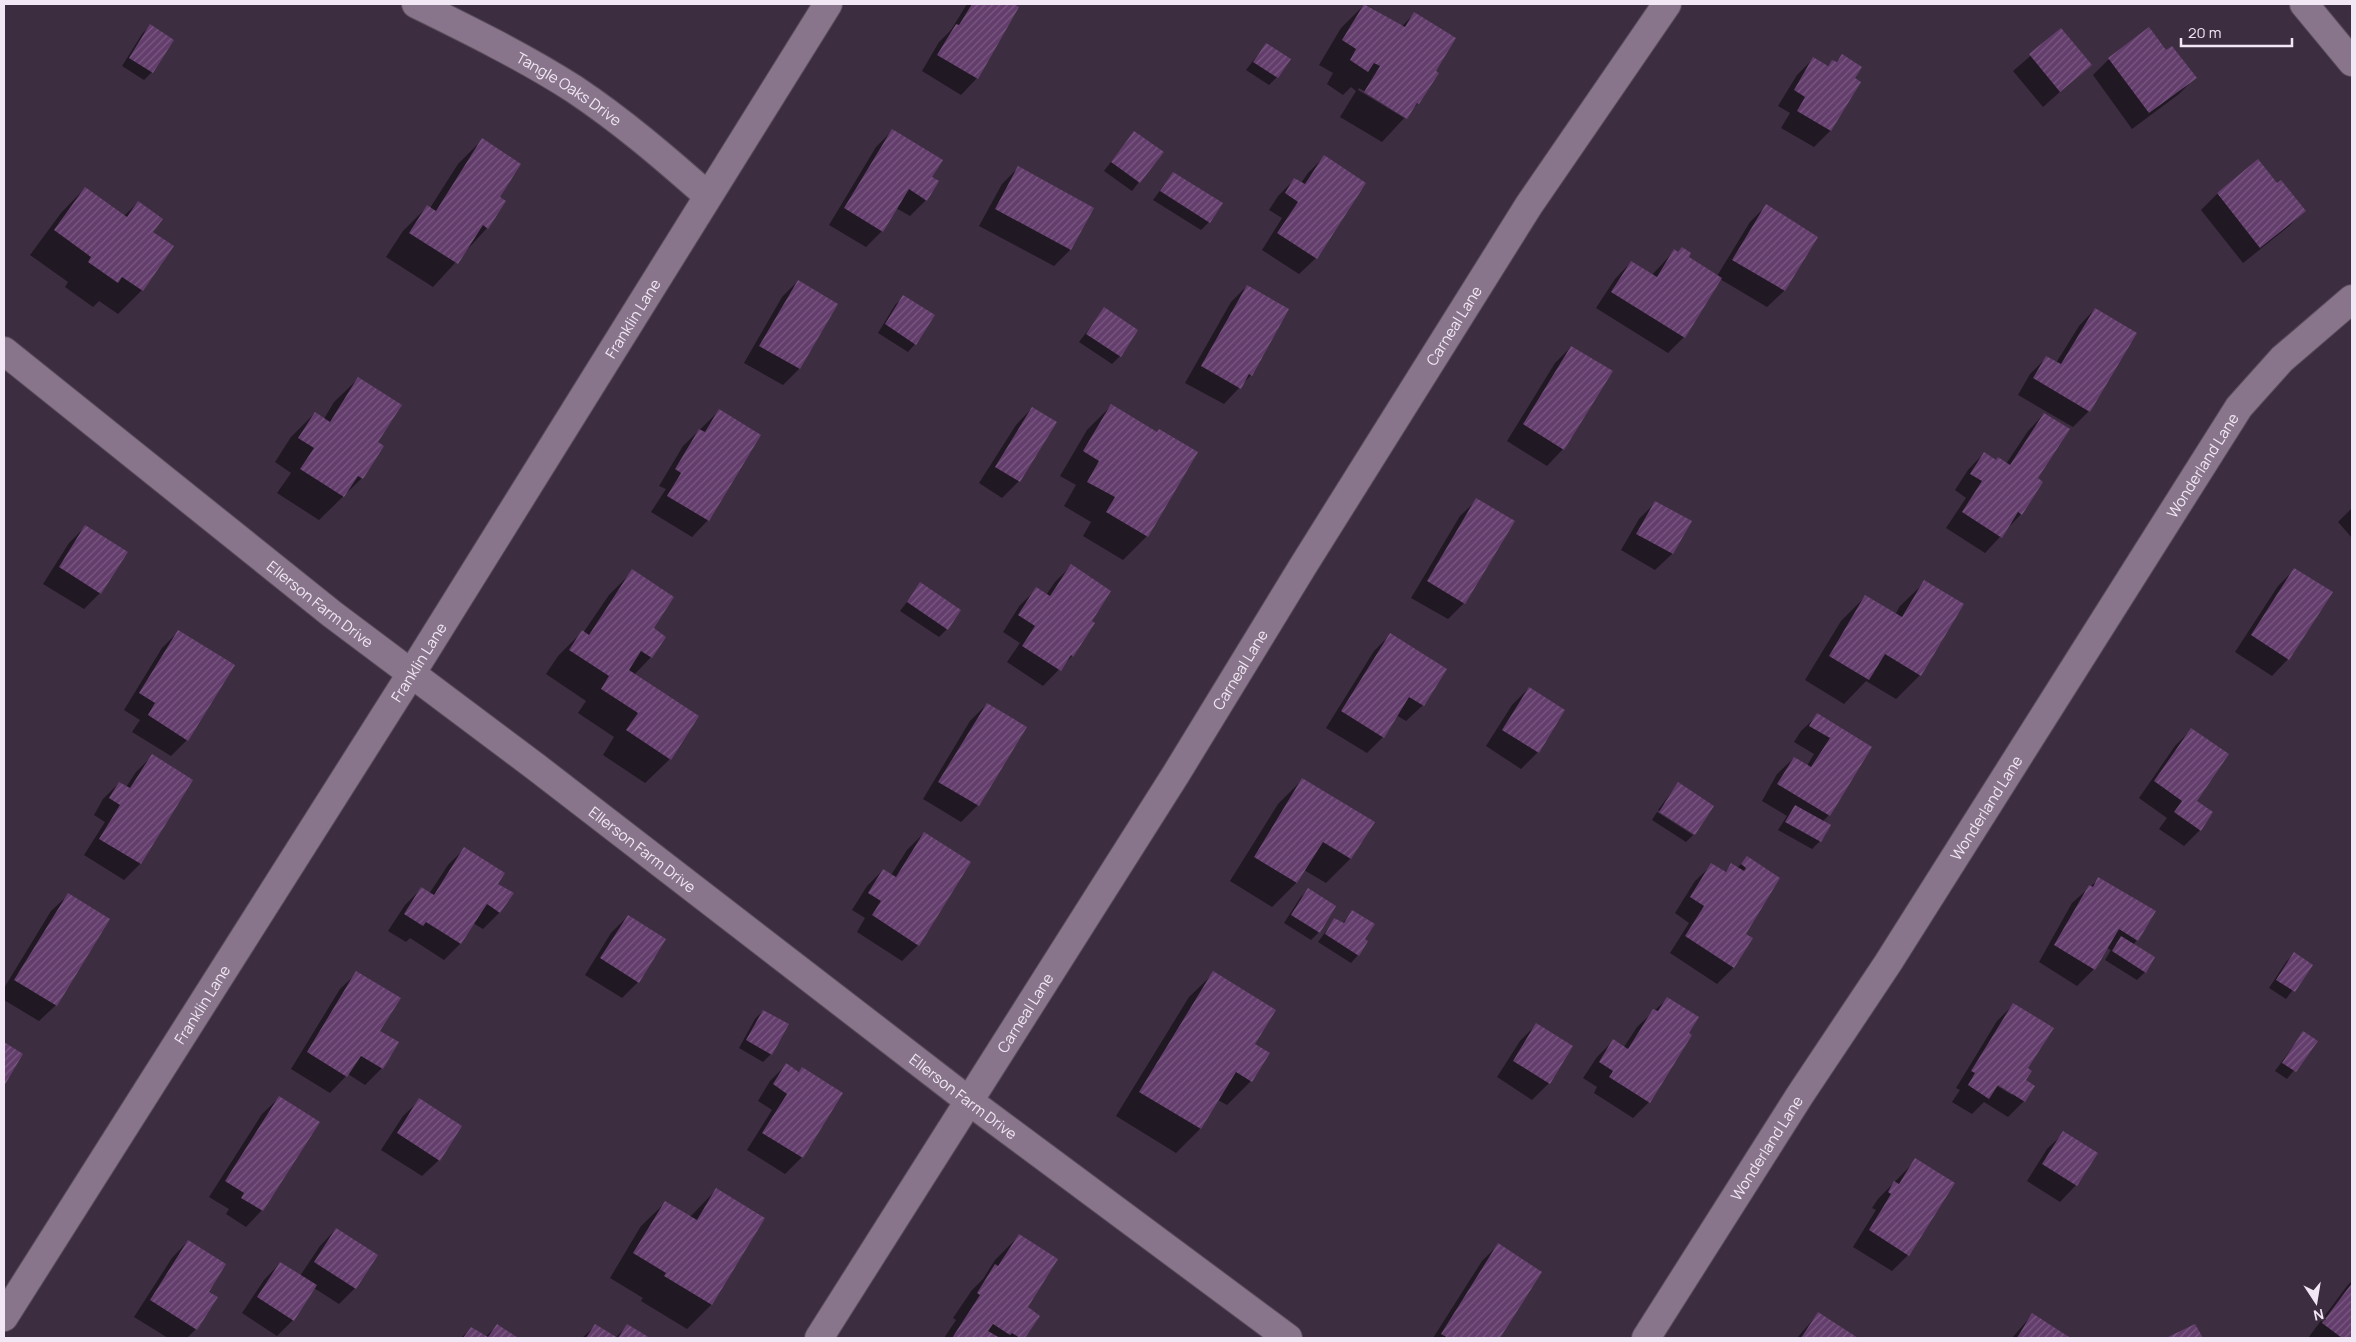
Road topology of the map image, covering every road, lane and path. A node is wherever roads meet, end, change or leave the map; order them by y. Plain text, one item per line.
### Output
1 (416, 4) edge
2 (828, 4) edge
3 (1667, 4) edge
4 (2304, 4) edge
5 (2352, 62) edge
6 (708, 196) junction
7 (2352, 299) edge
8 (4, 351) edge
9 (411, 674) junction
10 (969, 1101) junction
11 (4, 1317) edge
12 (819, 1338) edge
13 (1288, 1338) edge
14 (1646, 1338) edge

1 - 6 street, Tangle Oaks Drive
2 - 6 street, Franklin Lane
3 - 10 street, Carneal Lane
4 - 5 street
6 - 9 street, Franklin Lane
7 - 14 street, Wonderland Lane
8 - 9 street, Ellerson Farm Drive
9 - 10 street, Ellerson Farm Drive
9 - 11 street, Franklin Lane
10 - 12 street, Carneal Lane
10 - 13 street, Ellerson Farm Drive

